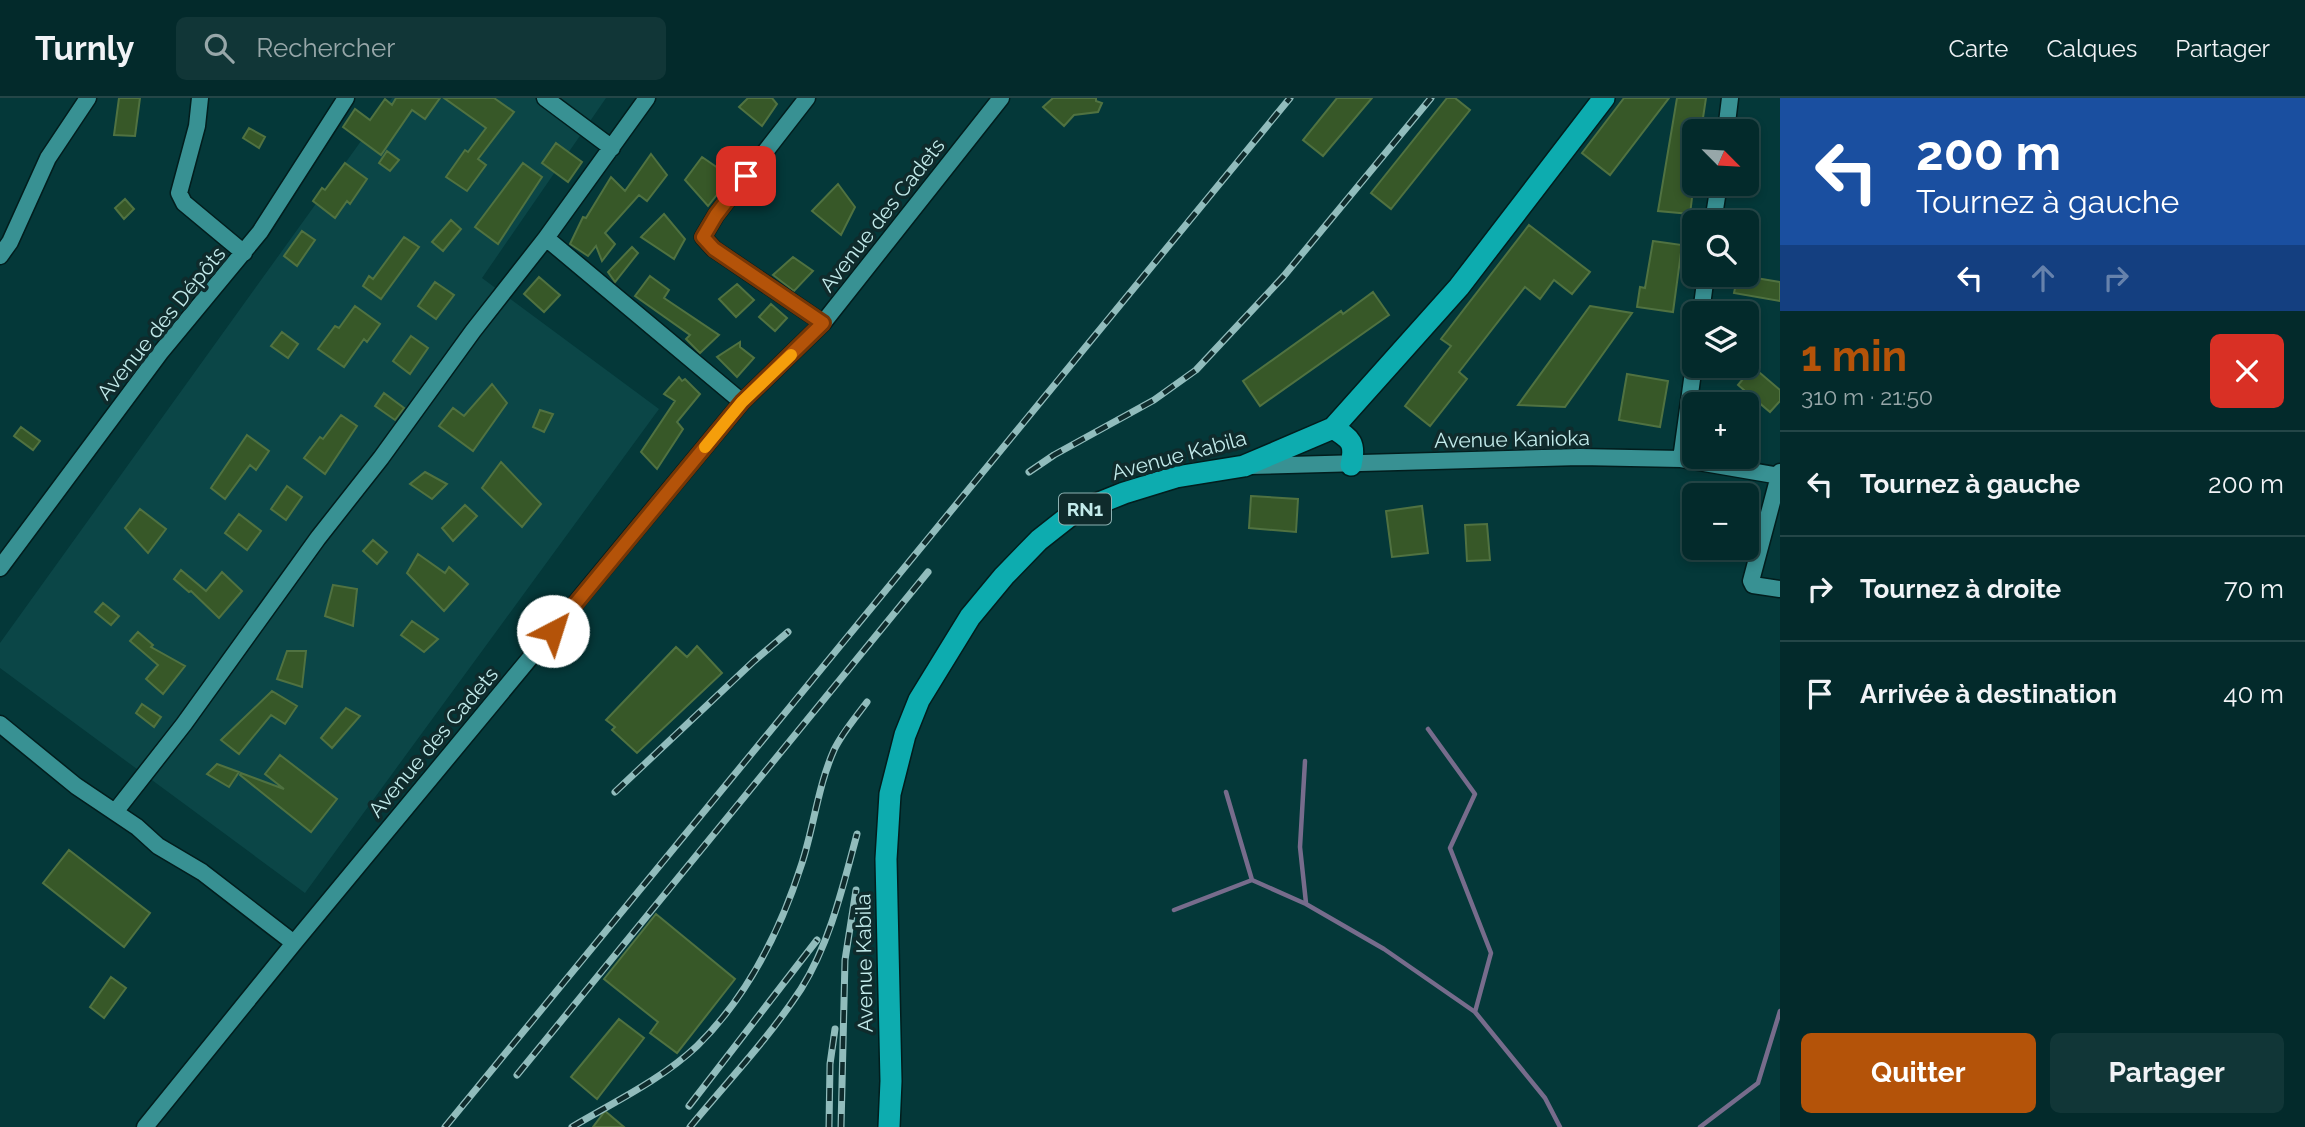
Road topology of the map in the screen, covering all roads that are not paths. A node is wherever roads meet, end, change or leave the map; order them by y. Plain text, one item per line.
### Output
1 (88, 98) edge
2 (200, 98) edge
3 (346, 98) edge
4 (545, 98) edge
5 (647, 98) edge
6 (807, 98) edge
7 (1001, 98) edge
8 (1604, 98) edge
9 (1730, 98) edge
10 (1727, 119) edge
11 (612, 148) junction
12 (546, 238) junction
13 (244, 253) junction
14 (0, 257) edge
15 (823, 323) junction
16 (1692, 378) edge
17 (742, 402) junction
18 (1333, 428) junction
19 (1681, 458) junction
20 (1351, 465) junction
21 (1244, 466) junction
22 (1779, 474) edge
23 (0, 568) edge
24 (1780, 589) edge
25 (0, 724) edge
26 (115, 812) junction
27 (294, 943) junction
28 (145, 1127) edge
29 (889, 1127) edge

1 - 14 street
2 - 13 street
3 - 13 street, Avenue des Dépôts
4 - 11 street
5 - 11 street
6 - 15 street
7 - 15 street, Avenue des Cadets
8 - 18 highway, Avenue Kabila / RN1
9 - 10 street
11 - 12 street
12 - 17 street
12 - 26 street
13 - 23 street, Avenue des Dépôts
15 - 17 street, Avenue des Cadets
16 - 19 street
17 - 27 street, Avenue des Cadets
18 - 20 highway
18 - 21 highway, Avenue Kabila / RN1
19 - 20 street, Avenue Kanioka
19 - 22 street, Avenue Kanioka
20 - 21 street, Avenue Kanioka
21 - 29 highway, Avenue Kabila / RN1
22 - 24 street
25 - 26 street
26 - 27 street
27 - 28 street, Avenue des Cadets

